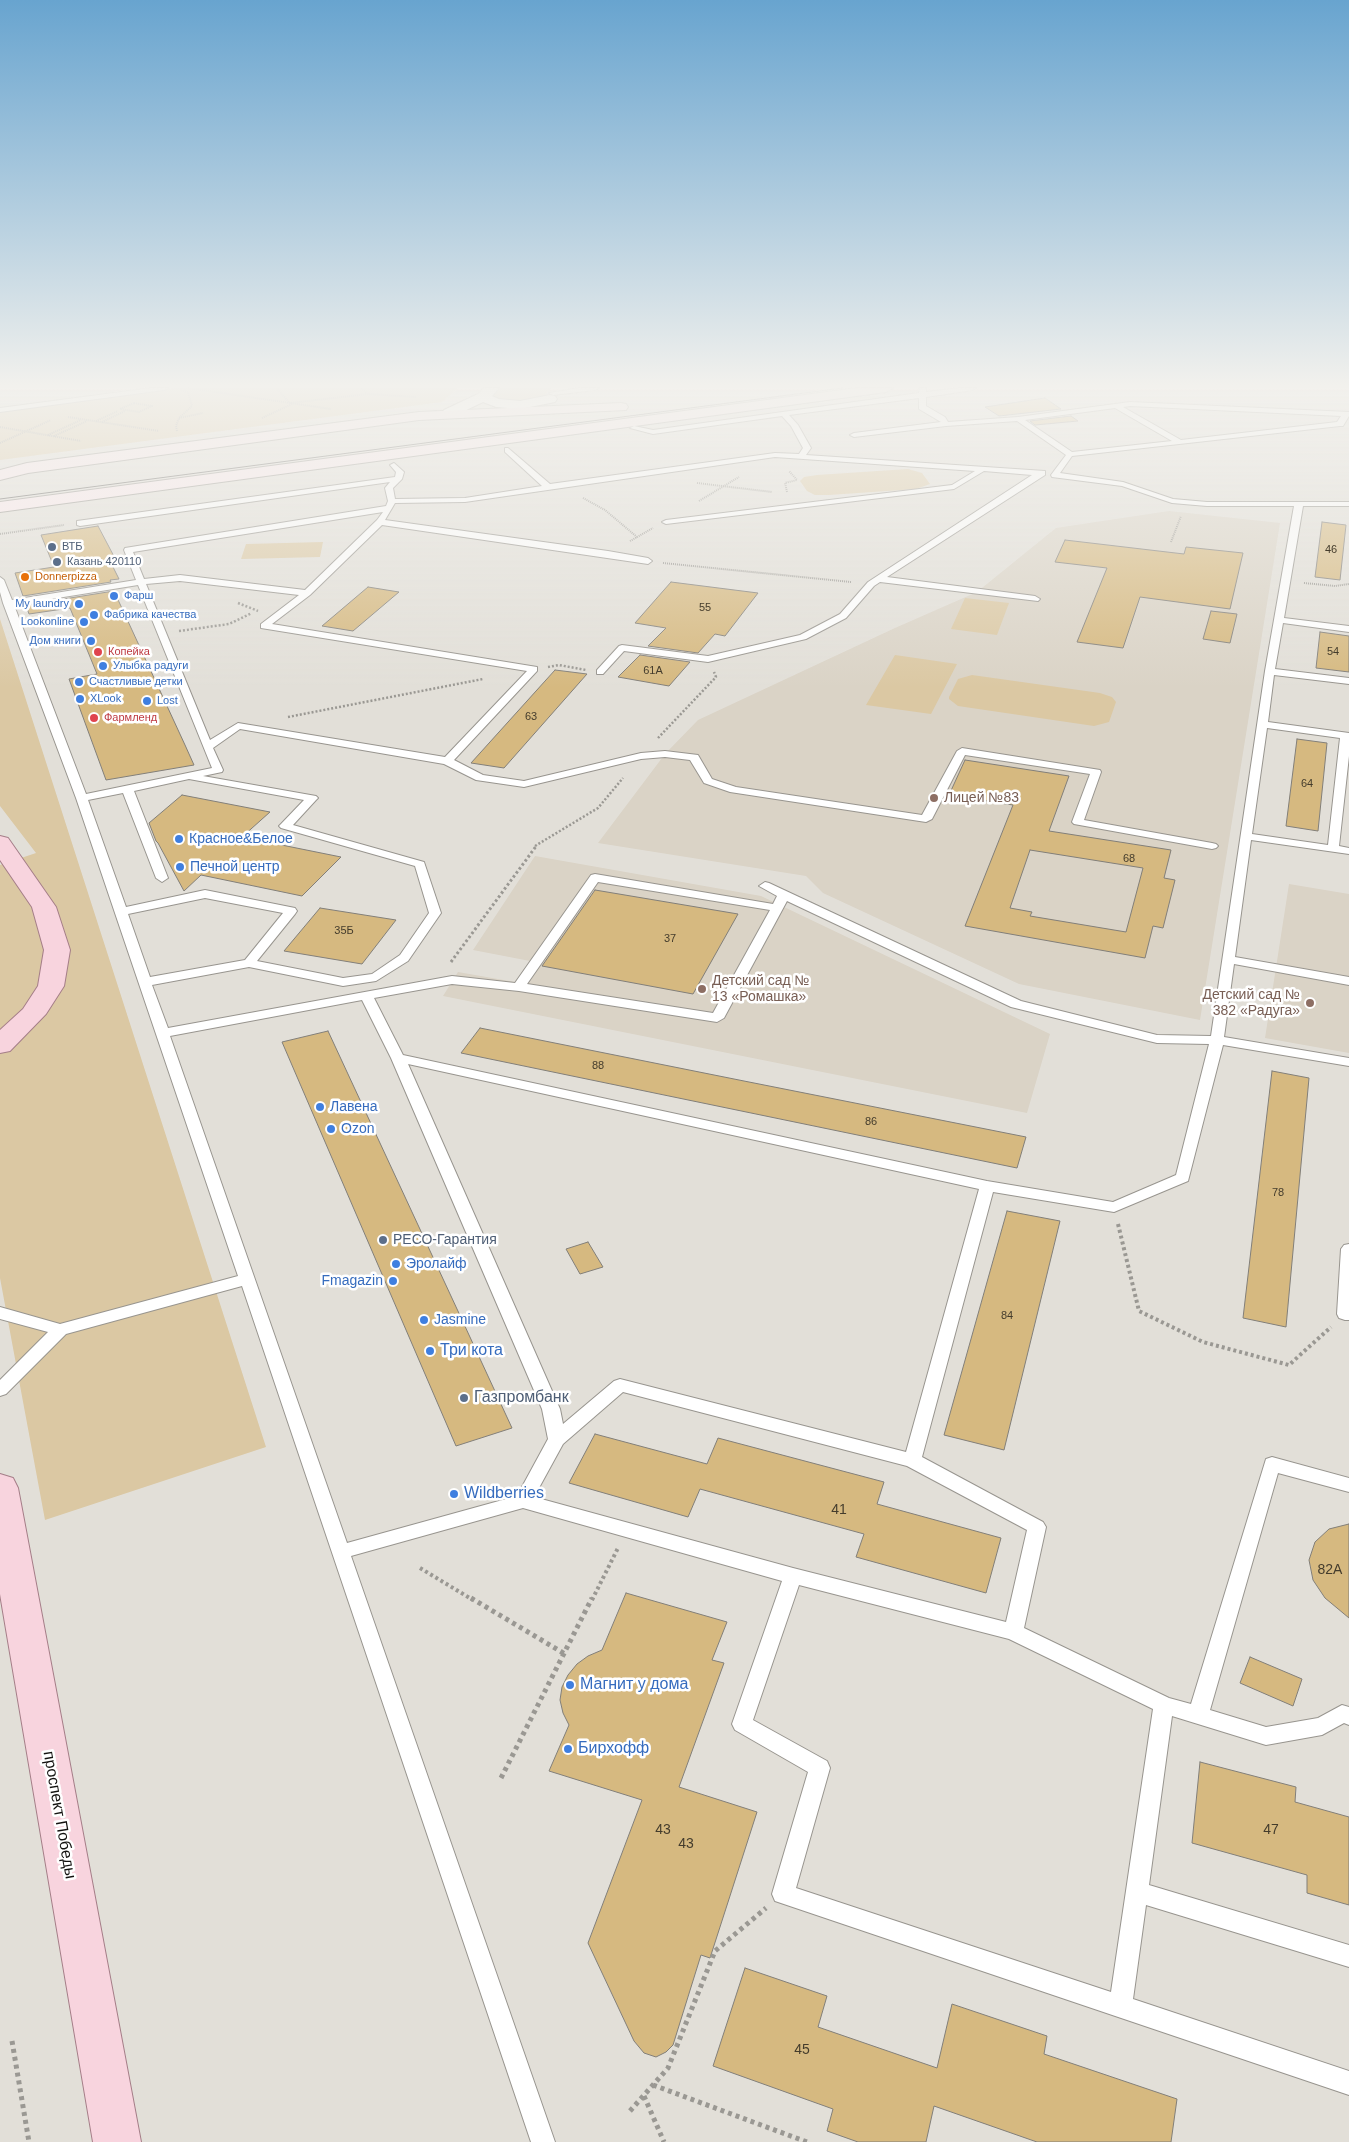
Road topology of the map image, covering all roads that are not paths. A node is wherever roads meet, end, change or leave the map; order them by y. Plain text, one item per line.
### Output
1 (140, 488) edge
2 (259, 488) edge
3 (297, 488) edge
4 (389, 488) edge
5 (542, 488) edge
6 (954, 488) edge
7 (1017, 488) edge
8 (1134, 488) edge
9 (1195, 503) junction
10 (1299, 504) junction
11 (1349, 504) edge
12 (391, 505) junction
13 (0, 507) edge
14 (1182, 513) road end
15 (0, 518) edge
16 (380, 522) junction
17 (666, 522) road end
18 (80, 523) road end
19 (648, 561) road end
20 (0, 580) edge
21 (141, 582) junction
22 (875, 582) junction
23 (307, 593) junction
24 (1035, 600) dead end
25 (8, 603) junction
26 (1279, 620) junction
27 (1349, 629) edge
28 (1270, 671) junction
29 (600, 672) road end
30 (1349, 681) edge
31 (1263, 724) junction
32 (1347, 736) edge
33 (207, 747) junction
34 (447, 761) junction
35 (186, 776) junction
36 (127, 788) junction
37 (82, 798) junction
38 (1246, 836) junction
39 (1212, 846) dead end
40 (1333, 849) junction
41 (6, 851) edge
42 (1349, 851) edge
43 (162, 878) dead end
44 (765, 886) dead end
45 (784, 895) junction
46 (777, 908) junction
47 (121, 912) junction
48 (1228, 959) junction
49 (249, 963) junction
50 (1349, 981) edge
51 (145, 982) junction
52 (519, 987) junction
53 (366, 995) junction
54 (162, 1033) junction
55 (1217, 1040) junction
56 (0, 1045) edge
57 (398, 1058) junction
58 (1349, 1062) edge
59 (986, 1186) junction
60 (1349, 1249) edge
61 (248, 1279) junction
62 (0, 1313) edge
63 (1347, 1314) edge
64 (60, 1330) junction
65 (0, 1390) edge
66 (557, 1439) junction
67 (912, 1460) junction
68 (1349, 1485) edge
69 (0, 1488) edge
70 (523, 1501) junction
71 (340, 1552) junction
72 (792, 1576) junction
73 (1013, 1632) junction
74 (1164, 1705) junction
75 (1198, 1715) junction
76 (1349, 1716) edge
77 (1136, 1892) junction
78 (1349, 1956) edge
79 (1120, 2007) junction
80 (1349, 2083) edge
81 (117, 2142) edge
82 (543, 2142) edge

1 - 13 main road
2 - 15 main road
3 - 18 lane
4 - 12 lane
5 - 12 lane
6 - 17 lane
7 - 22 lane
8 - 9 lane
9 - 10 lane
9 - 14 lane
10 - 11 lane
10 - 26 lane
12 - 16 lane
12 - 21 lane
16 - 19 lane
16 - 23 lane
20 - 25 lane
21 - 23 lane
21 - 25 lane
21 - 33 lane
22 - 24 lane
22 - 29 lane
23 - 34 lane
25 - 37 lane
26 - 27 lane
26 - 28 lane
28 - 30 lane
28 - 31 lane
31 - 32 lane
31 - 38 lane
32 - 40 lane
33 - 34 lane
33 - 35 lane
34 - 39 lane
35 - 36 lane
35 - 49 lane
36 - 37 lane
36 - 43 lane
37 - 47 lane
38 - 40 lane
38 - 48 lane
40 - 42 lane
41 - 56 main road
44 - 45 lane
45 - 46 lane
45 - 55 lane
46 - 52 lane
46 - 52 lane
47 - 49 lane
47 - 51 lane
48 - 50 lane
48 - 55 lane
49 - 51 lane
51 - 54 lane
52 - 53 lane
53 - 54 lane
53 - 57 lane
54 - 61 lane
55 - 58 lane
55 - 59 lane
57 - 59 lane
57 - 66 lane
59 - 67 lane
60 - 63 lane
61 - 64 lane
61 - 71 lane
62 - 64 lane
64 - 65 lane
66 - 67 lane
66 - 70 lane
67 - 73 lane
68 - 75 lane
69 - 81 main road, проспект Победы
70 - 71 lane
70 - 72 lane
71 - 82 lane
72 - 73 lane
72 - 79 lane
73 - 74 lane
74 - 75 lane
74 - 77 lane
75 - 76 lane
77 - 78 lane
77 - 79 lane
79 - 80 lane

